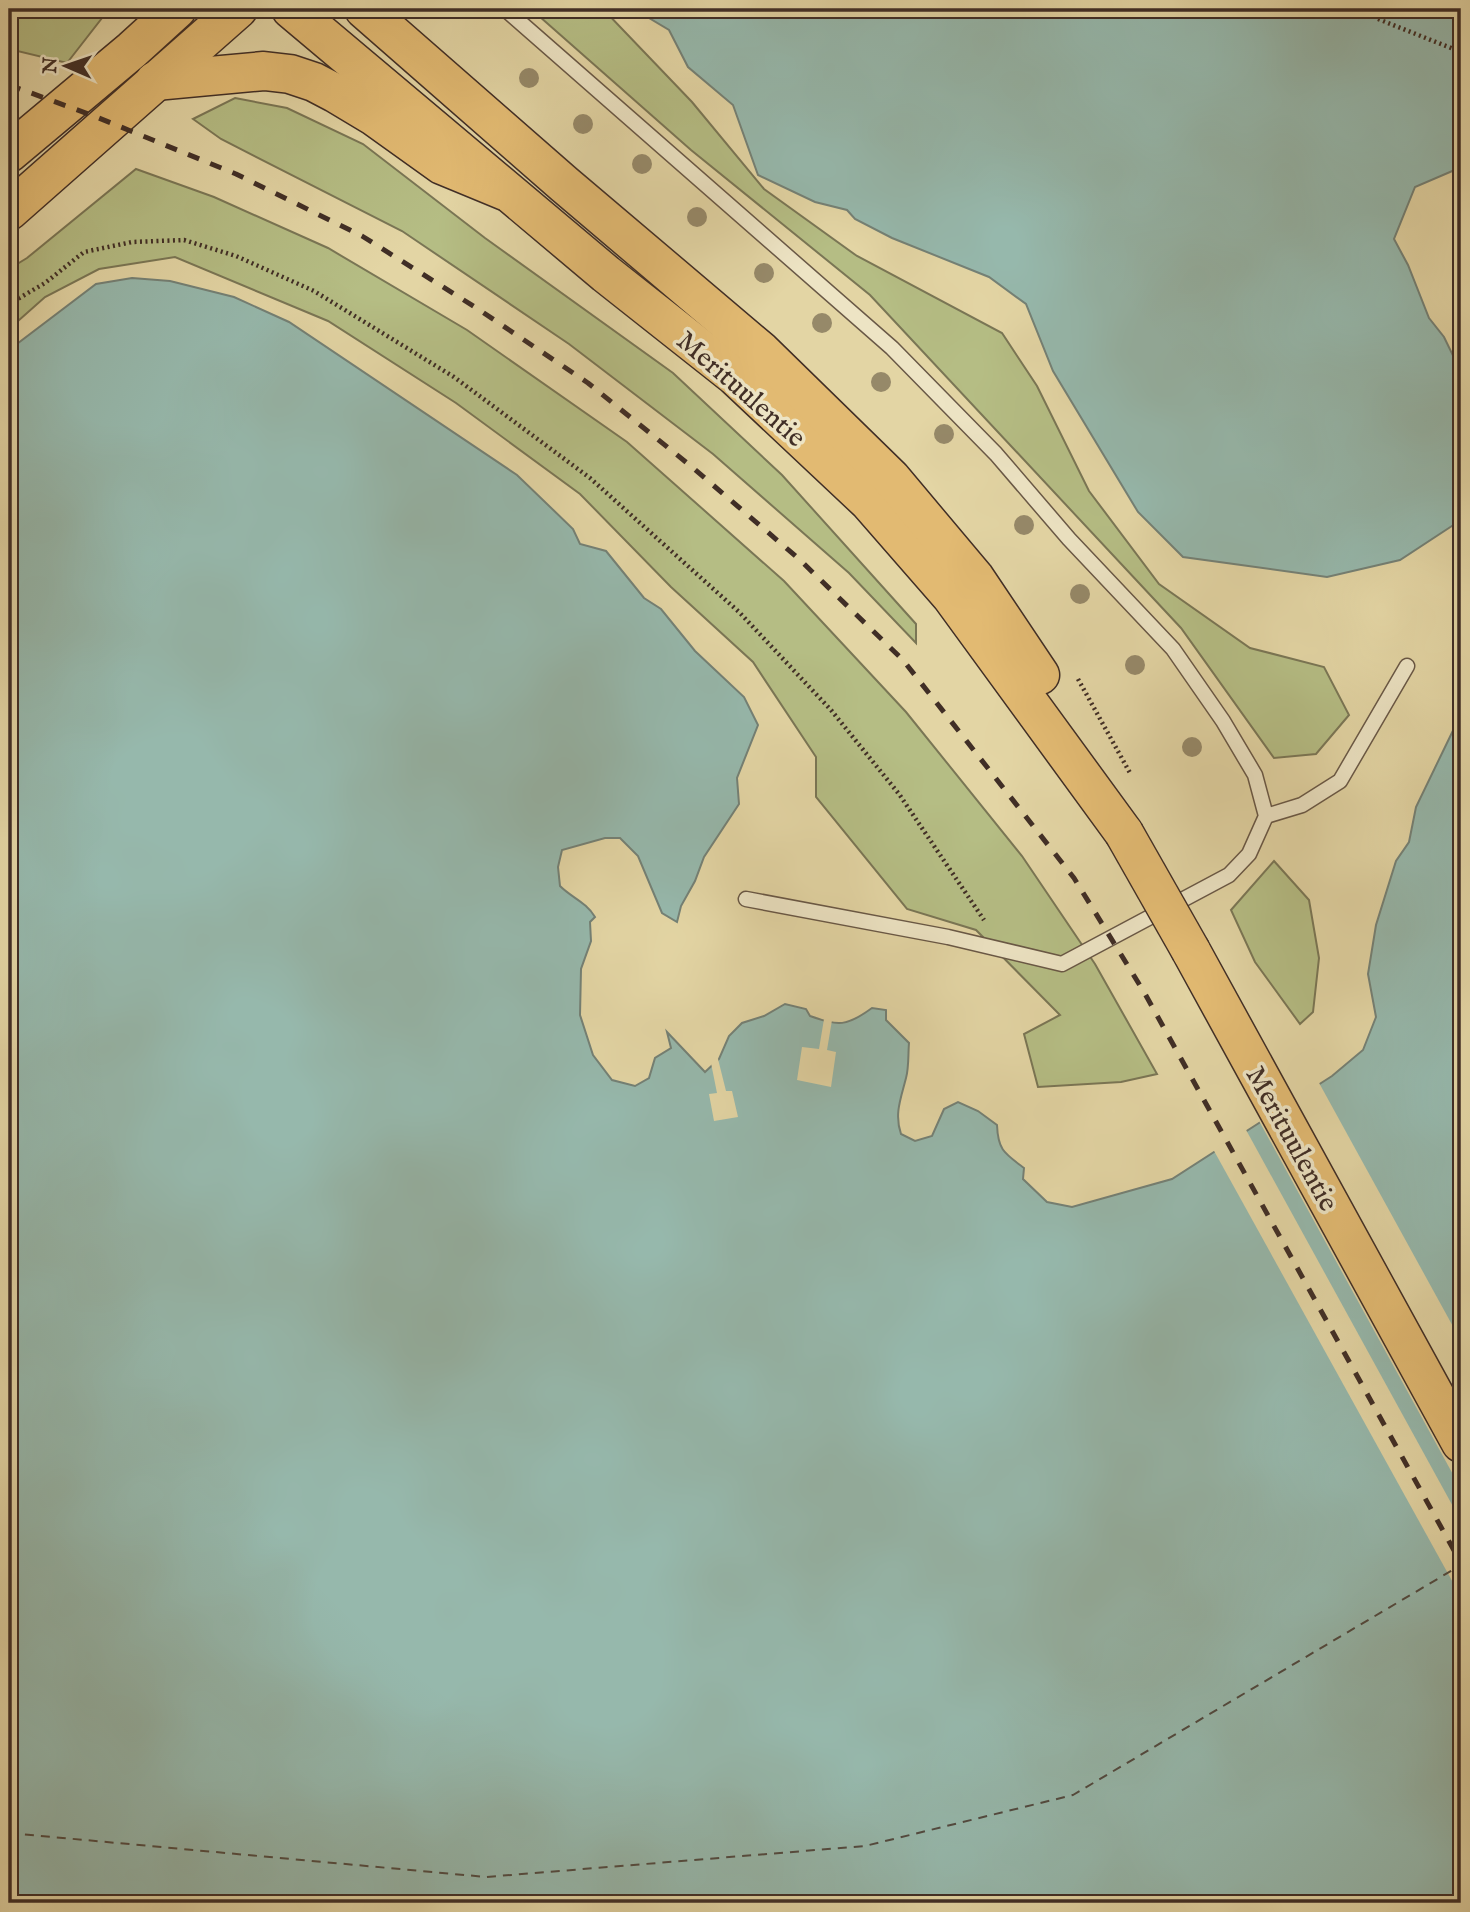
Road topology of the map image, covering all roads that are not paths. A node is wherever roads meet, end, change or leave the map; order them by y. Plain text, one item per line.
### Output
1 (149, 9) edge
2 (177, 9) edge
3 (238, 9) edge
4 (291, 9) edge
5 (364, 9) edge
6 (505, 9) edge
7 (132, 50) junction
8 (155, 81) junction
9 (9, 153) edge
10 (505, 191) junction
11 (9, 211) edge
12 (1407, 666) dead end
13 (1266, 816) junction
14 (1124, 833) junction
15 (746, 899) dead end
16 (1461, 1443) edge

1 - 7 main road
2 - 7 main road
3 - 8 main road
4 - 10 main road, Merituulentie
5 - 14 main road, Merituulentie
6 - 13 lane
7 - 9 main road
8 - 10 main road
8 - 11 main road
10 - 14 main road, Merituulentie
12 - 13 lane
13 - 15 lane
14 - 16 main road, Merituulentie, bridge

